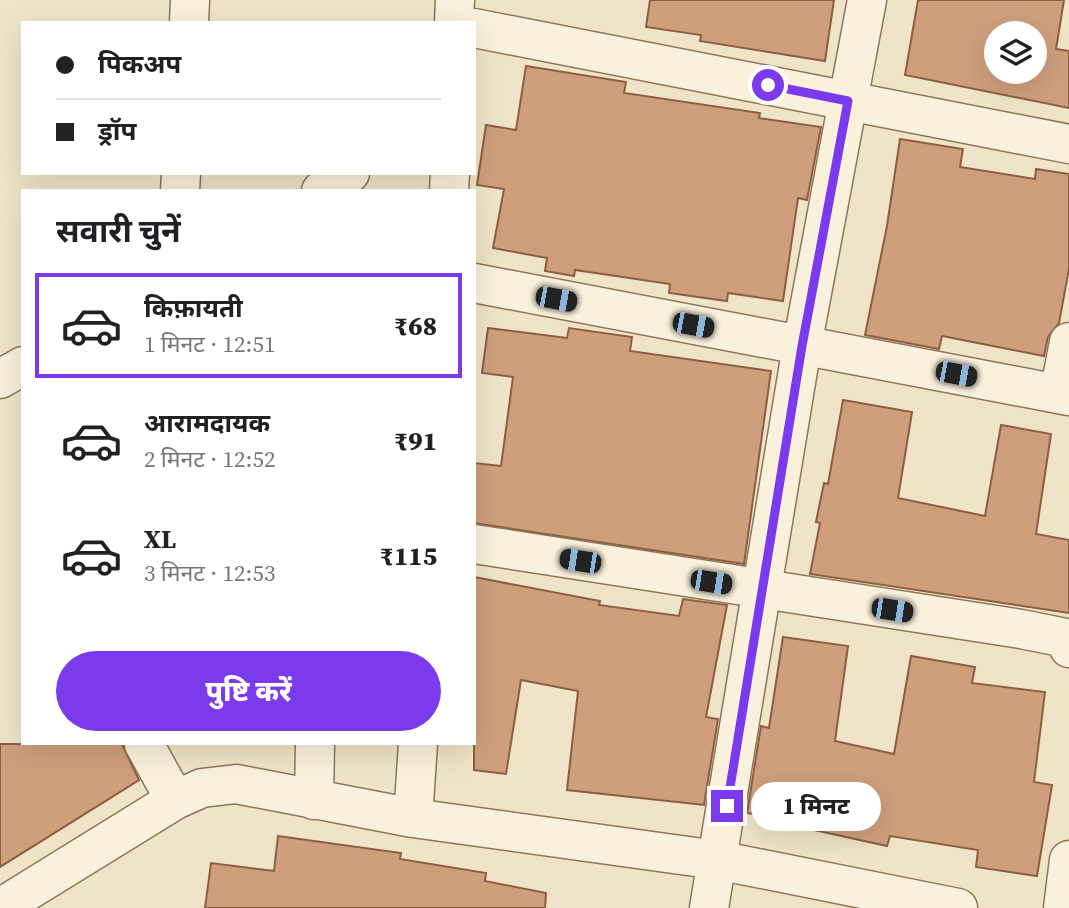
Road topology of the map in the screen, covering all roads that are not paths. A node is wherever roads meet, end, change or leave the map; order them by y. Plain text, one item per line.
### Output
1 (190, 0) edge
2 (455, 0) edge
3 (867, 0) edge
4 (189, 21) edge
5 (454, 21) edge
6 (476, 27) edge
7 (848, 101) junction
8 (1069, 144) edge
9 (348, 175) edge
10 (324, 189) edge
11 (476, 283) edge
12 (1069, 342) edge
13 (802, 346) junction
14 (21, 367) edge
15 (0, 379) edge
16 (1064, 395) edge
17 (476, 544) edge
18 (764, 590) junction
19 (1068, 642) edge
20 (145, 745) edge
21 (315, 745) edge
22 (418, 745) edge
23 (175, 800) junction
24 (314, 800) junction
25 (413, 818) junction
26 (718, 860) junction
27 (1069, 860) edge
28 (0, 908) edge
29 (709, 908) edge
30 (958, 908) edge
31 (1063, 908) edge

1 - 4 street
2 - 5 street
3 - 7 street
6 - 7 street
7 - 8 street
7 - 13 street
9 - 10 street
11 - 13 street
12 - 16 street
13 - 16 street
13 - 18 street
14 - 15 street
17 - 18 street
18 - 19 street
18 - 26 street
20 - 23 street
21 - 24 street
22 - 25 street
23 - 24 street
23 - 28 street
24 - 25 street
25 - 26 street
26 - 29 street
26 - 30 street
27 - 31 street

